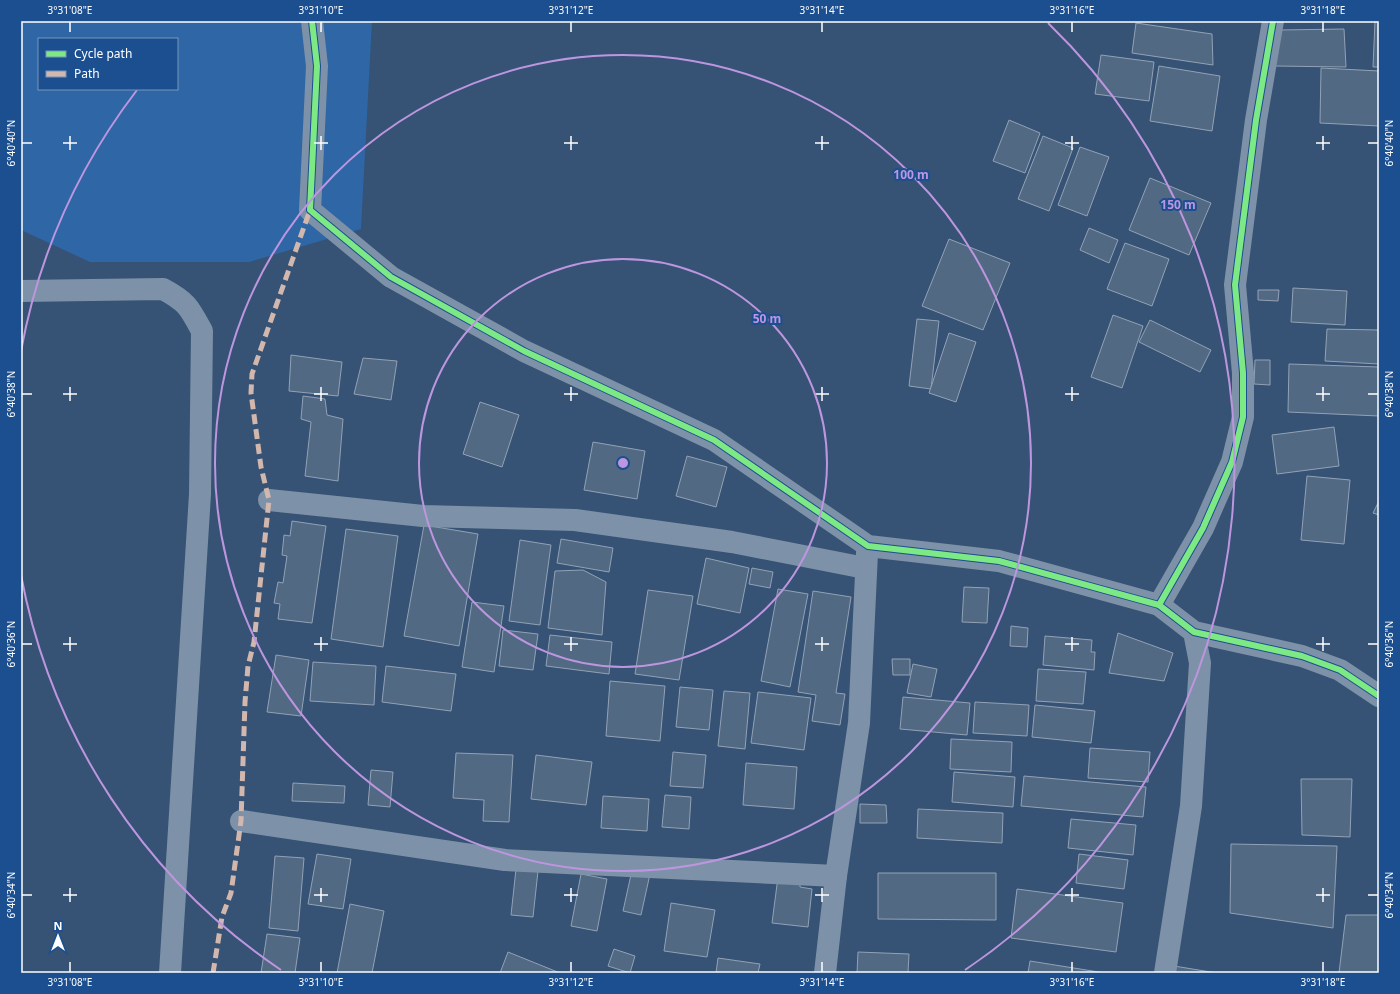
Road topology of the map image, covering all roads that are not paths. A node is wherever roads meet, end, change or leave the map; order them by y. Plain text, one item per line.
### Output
1 (312, 21) edge
2 (1273, 21) edge
3 (21, 291) edge
4 (269, 500) dead end
5 (868, 546) junction
6 (865, 568) junction
7 (1159, 605) junction
8 (1194, 632) junction
9 (1379, 696) edge
10 (241, 821) dead end
11 (836, 876) junction
12 (170, 973) edge
13 (824, 973) edge
14 (1165, 973) edge

1 - 5 street
2 - 7 street
3 - 12 street
4 - 6 street
5 - 6 street
5 - 7 street
6 - 11 street
7 - 8 street
8 - 9 street
8 - 14 street
10 - 11 street
11 - 13 street

